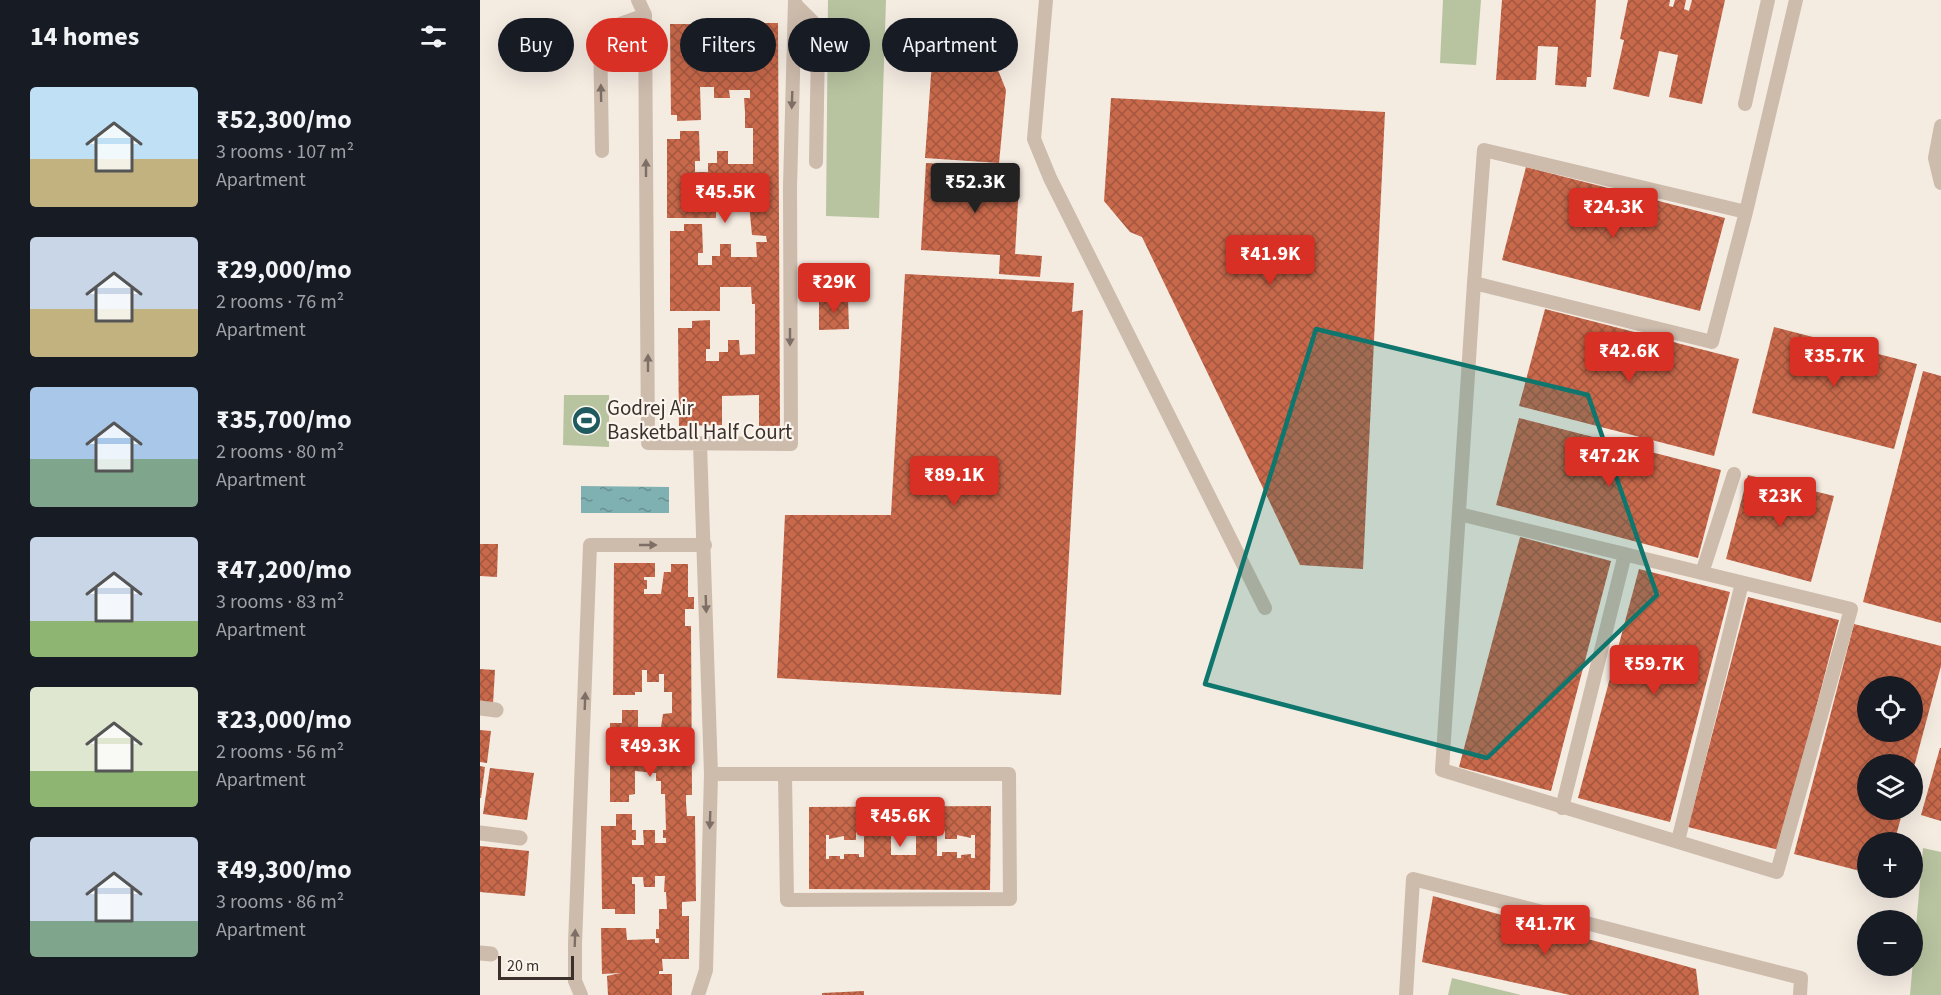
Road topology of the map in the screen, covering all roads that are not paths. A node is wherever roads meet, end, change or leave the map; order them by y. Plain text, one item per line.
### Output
1 (638, 0) edge
2 (1046, 0) edge
3 (1768, 0) edge
4 (1796, 0) edge
5 (795, 2) edge
6 (645, 15) junction
7 (1745, 104) dead end
8 (1941, 126) edge
9 (602, 151) dead end
10 (816, 162) dead end
11 (1941, 183) edge
12 (1746, 212) junction
13 (1474, 282) junction
14 (700, 444) junction
15 (1734, 474) dead end
16 (1460, 514) junction
17 (705, 545) junction
18 (1625, 554) junction
19 (1702, 573) junction
20 (1742, 583) junction
21 (1265, 608) dead end
22 (480, 708) edge
23 (496, 710) dead end
24 (711, 774) junction
25 (785, 775) junction
26 (1562, 808) junction
27 (480, 833) edge
28 (520, 838) dead end
29 (1678, 841) junction
30 (581, 995) edge
31 (698, 995) edge
32 (1406, 995) edge
33 (1800, 995) edge

1 - 6 lane
2 - 21 lane
3 - 7 lane
4 - 12 lane
5 - 10 lane
5 -> 14 lane
9 -> 6 lane
14 -> 6 lane
8 - 11 lane
12 - 13 lane
12 - 13 lane
13 - 16 lane
14 - 17 lane
15 - 19 lane
16 - 18 lane
16 - 26 lane
17 -> 24 lane
30 -> 17 lane
18 - 19 lane
18 - 26 lane
19 - 20 lane
20 - 29 lane
20 - 29 lane
22 - 23 street
24 - 25 lane
24 -> 31 lane
25 - 25 lane
26 - 29 lane
27 - 28 street
32 - 33 lane

